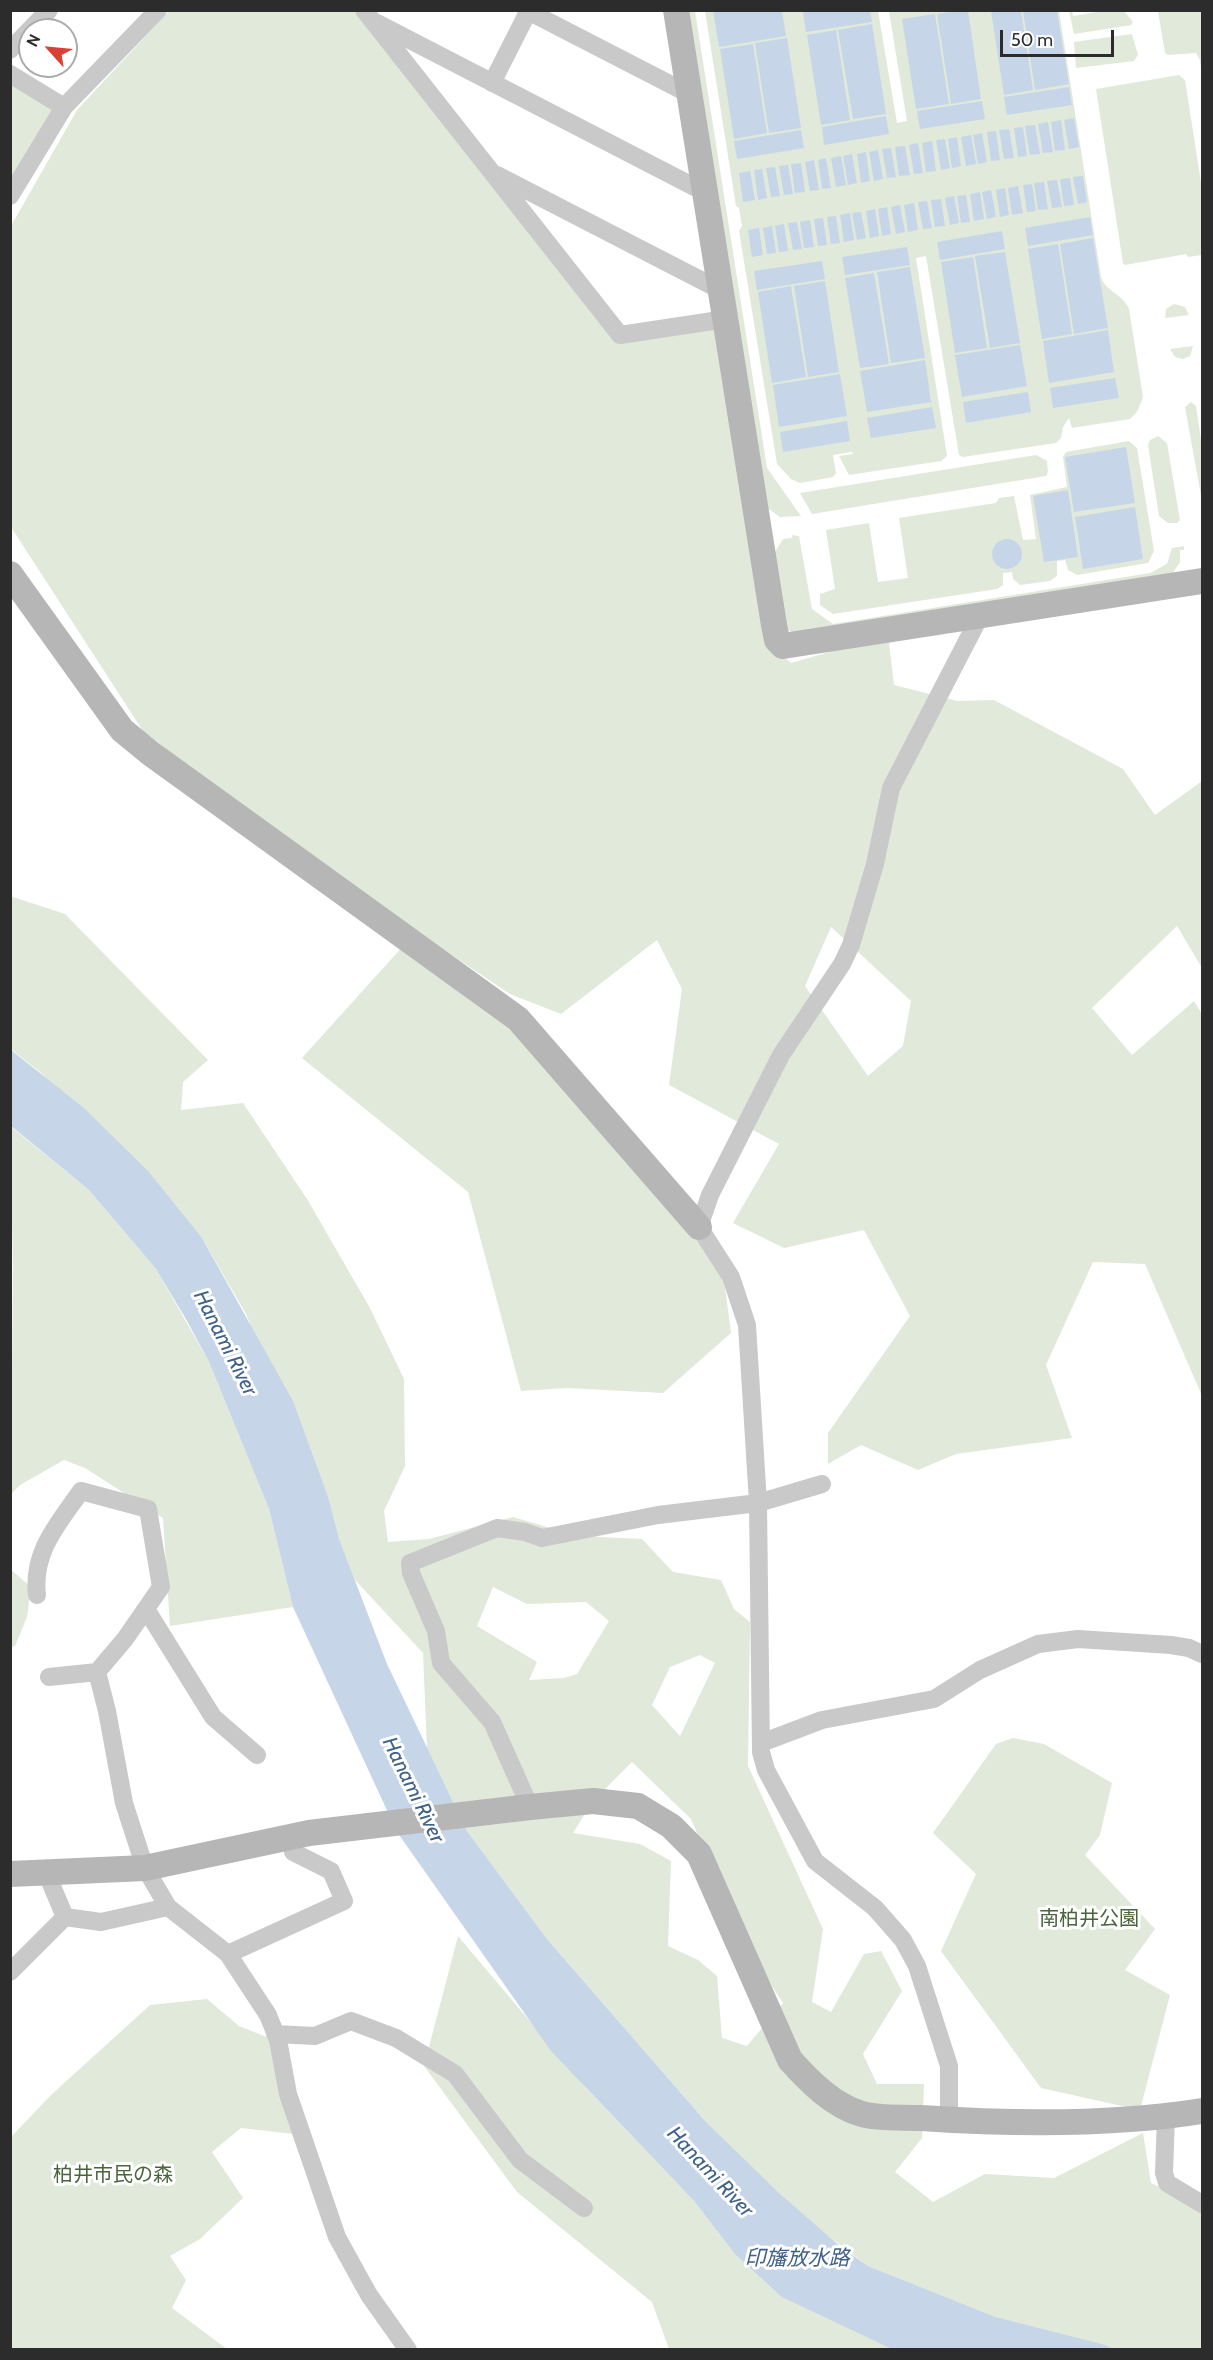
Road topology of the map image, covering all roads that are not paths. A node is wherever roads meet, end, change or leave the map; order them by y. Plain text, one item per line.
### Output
1 (49, 10) edge
2 (158, 10) edge
3 (676, 10) edge
4 (528, 11) edge
5 (368, 15) edge
6 (10, 50) edge
7 (10, 74) edge
8 (492, 83) junction
9 (689, 94) junction
10 (64, 107) junction
11 (491, 172) junction
12 (706, 193) junction
13 (10, 196) edge
14 (722, 291) junction
15 (726, 320) junction
16 (10, 574) edge
17 (1203, 581) edge
18 (980, 616) junction
19 (699, 1227) junction
20 (822, 1484) dead end
21 (758, 1503) junction
22 (37, 1595) dead end
23 (146, 1609) junction
24 (1203, 1654) edge
25 (97, 1672) junction
26 (49, 1677) dead end
27 (761, 1743) junction
28 (257, 1755) dead end
29 (521, 1808) junction
30 (301, 1843) junction
31 (145, 1868) junction
32 (46, 1872) junction
33 (10, 1874) edge
34 (168, 1907) junction
35 (66, 1917) junction
36 (228, 1954) junction
37 (10, 1972) edge
38 (275, 2034) junction
39 (1203, 2111) edge
40 (1166, 2116) junction
41 (950, 2120) junction
42 (1203, 2204) edge
43 (584, 2208) dead end
44 (408, 2349) edge

1 - 6 street
2 - 10 street
3 - 9 street
4 - 8 street
4 - 9 street
5 - 8 street
5 - 11 street
7 - 10 street
8 - 12 street
9 - 12 street
10 - 13 street
11 - 14 street
11 - 15 street
12 - 14 street
14 - 15 street
15 - 18 street
16 - 19 street
17 - 18 street
18 - 19 street
19 - 21 street
20 - 21 street
21 - 27 street
21 - 29 street
22 - 23 street
23 - 25 street
23 - 28 street
24 - 27 street
25 - 26 street
25 - 31 street
27 - 41 street
29 - 30 street
29 - 41 street
30 - 31 street
30 - 36 street
31 - 32 street
31 - 34 street
32 - 33 street
32 - 35 street
34 - 35 street
34 - 36 street
35 - 37 street
36 - 38 street
38 - 43 street
38 - 44 street
39 - 40 street
40 - 41 street
40 - 42 street

